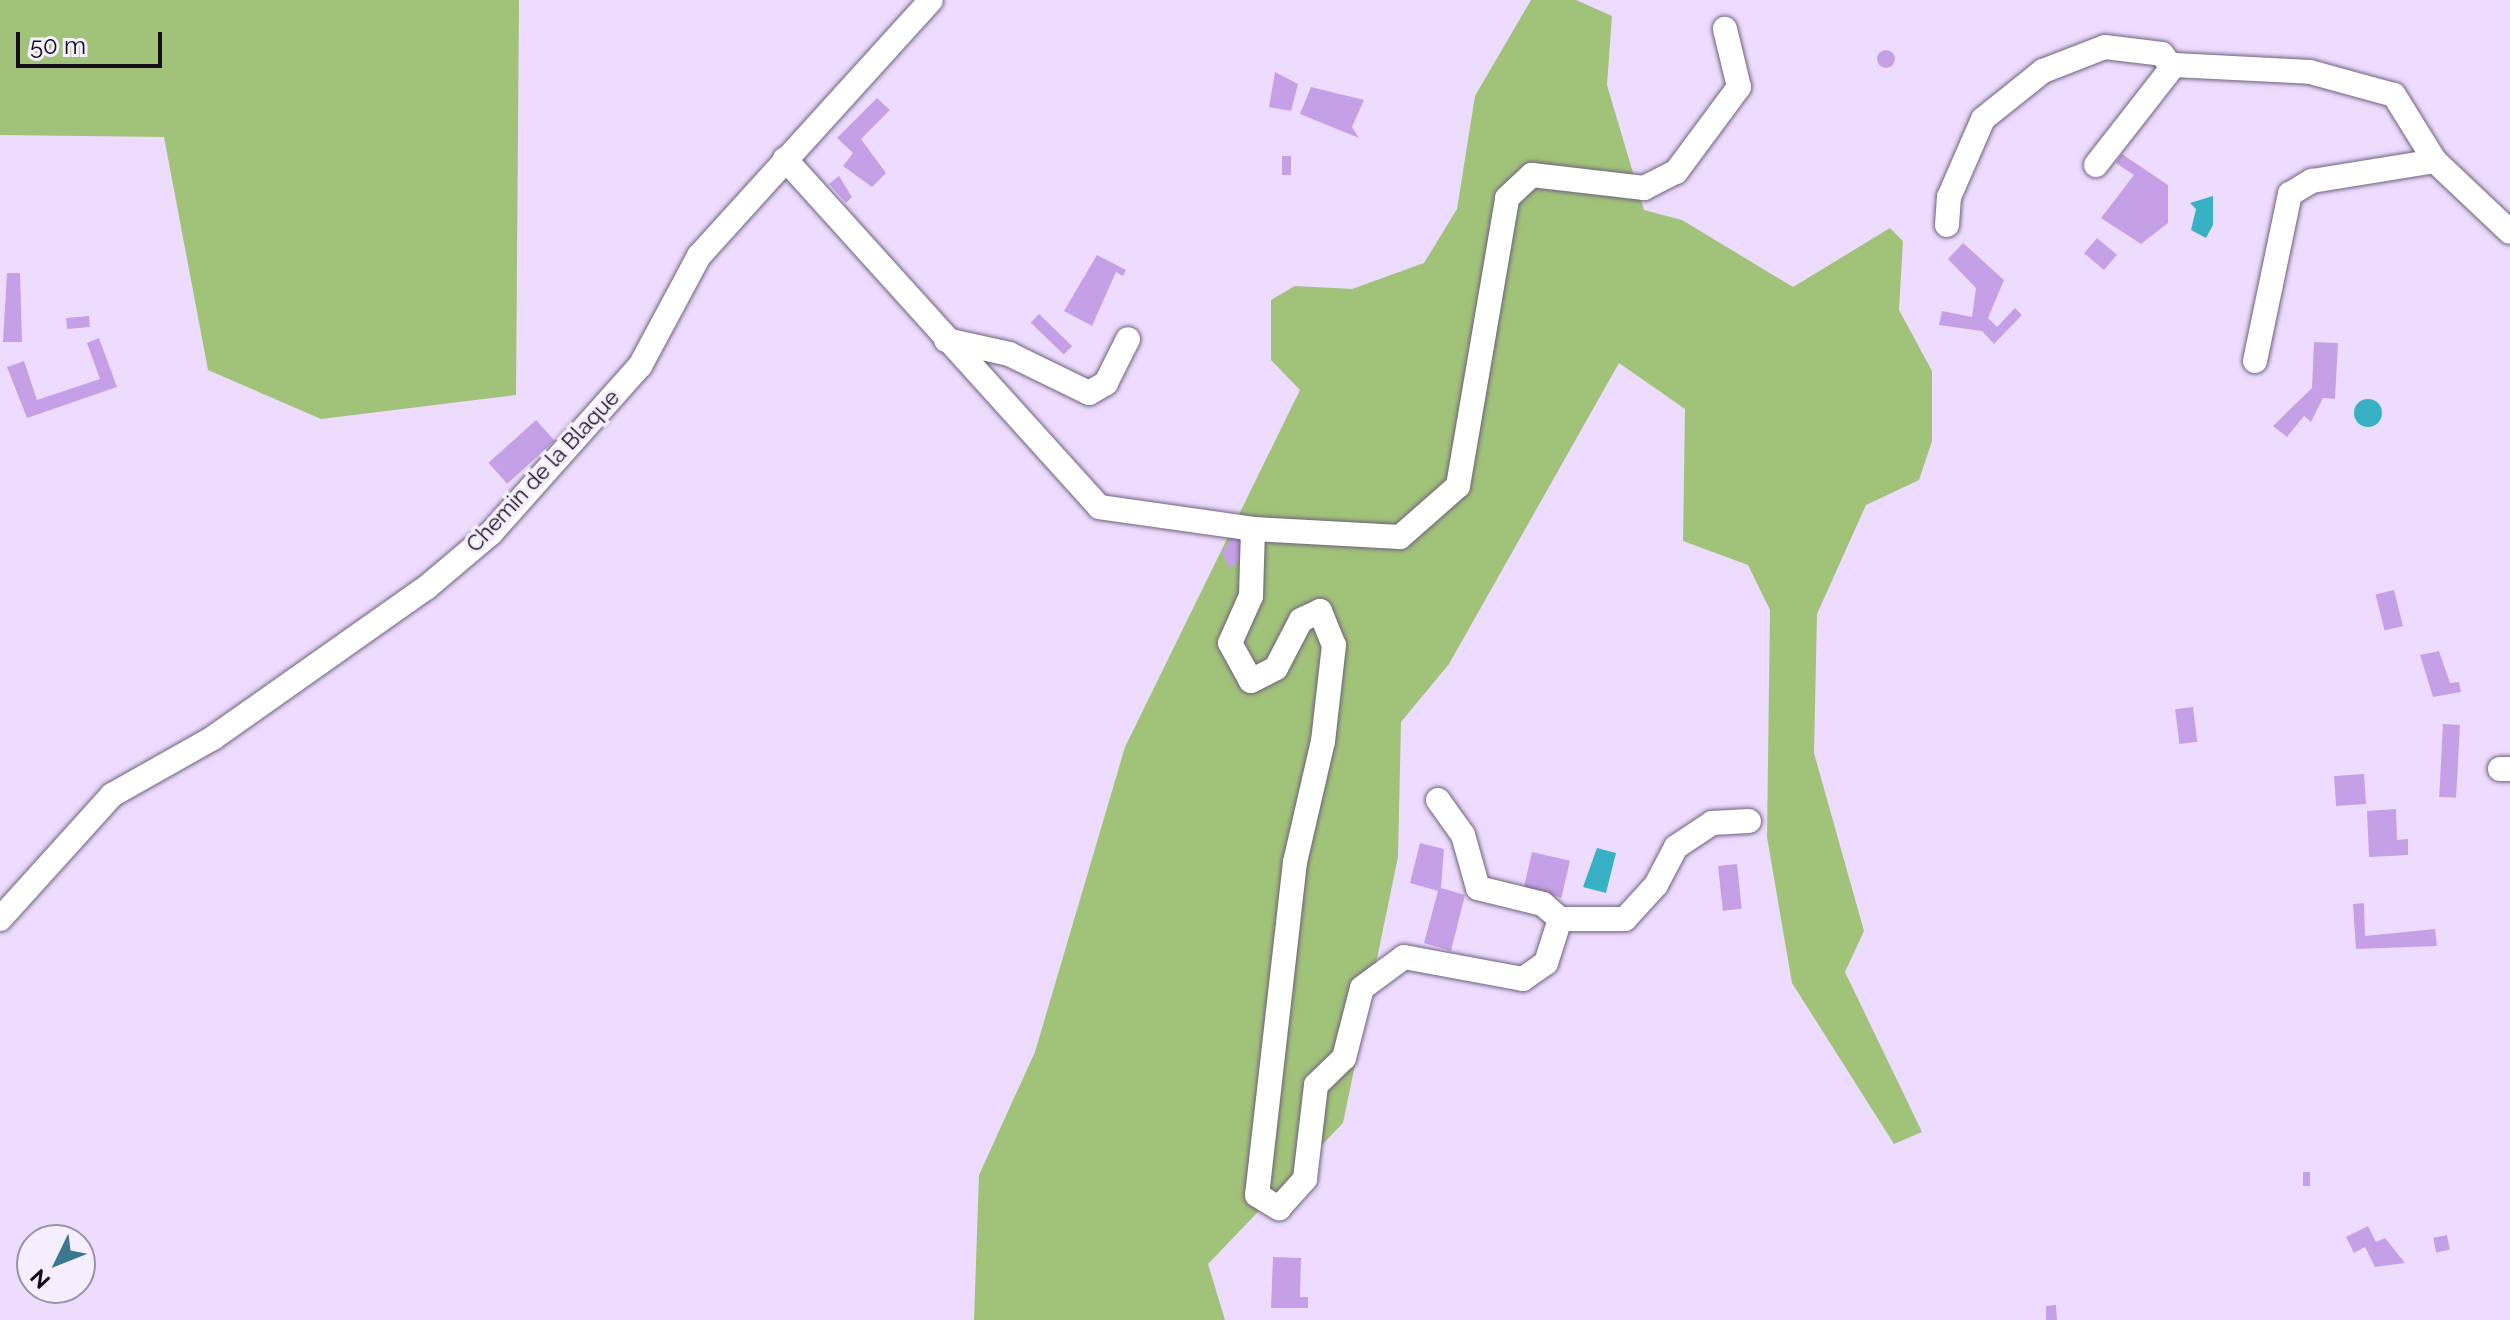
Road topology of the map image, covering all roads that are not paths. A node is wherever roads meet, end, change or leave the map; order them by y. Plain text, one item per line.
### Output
1 (931, 0) edge
2 (1725, 29) dead end
3 (2172, 68) junction
4 (785, 159) junction
5 (2435, 161) junction
6 (2096, 165) dead end
7 (1947, 225) dead end
8 (2510, 232) edge
9 (1128, 339) dead end
10 (946, 340) junction
11 (2255, 361) dead end
12 (1253, 529) junction
13 (1438, 800) dead end
14 (1749, 821) dead end
15 (0, 919) edge
16 (1560, 919) junction

1 - 4 street, Chemin de la Blaque
2 - 12 street
3 - 5 street
3 - 6 street
3 - 7 street
4 - 10 street
4 - 15 street, Chemin de la Blaque
5 - 8 street
5 - 11 street
9 - 10 street
10 - 12 street
12 - 16 street
13 - 16 street
14 - 16 street

